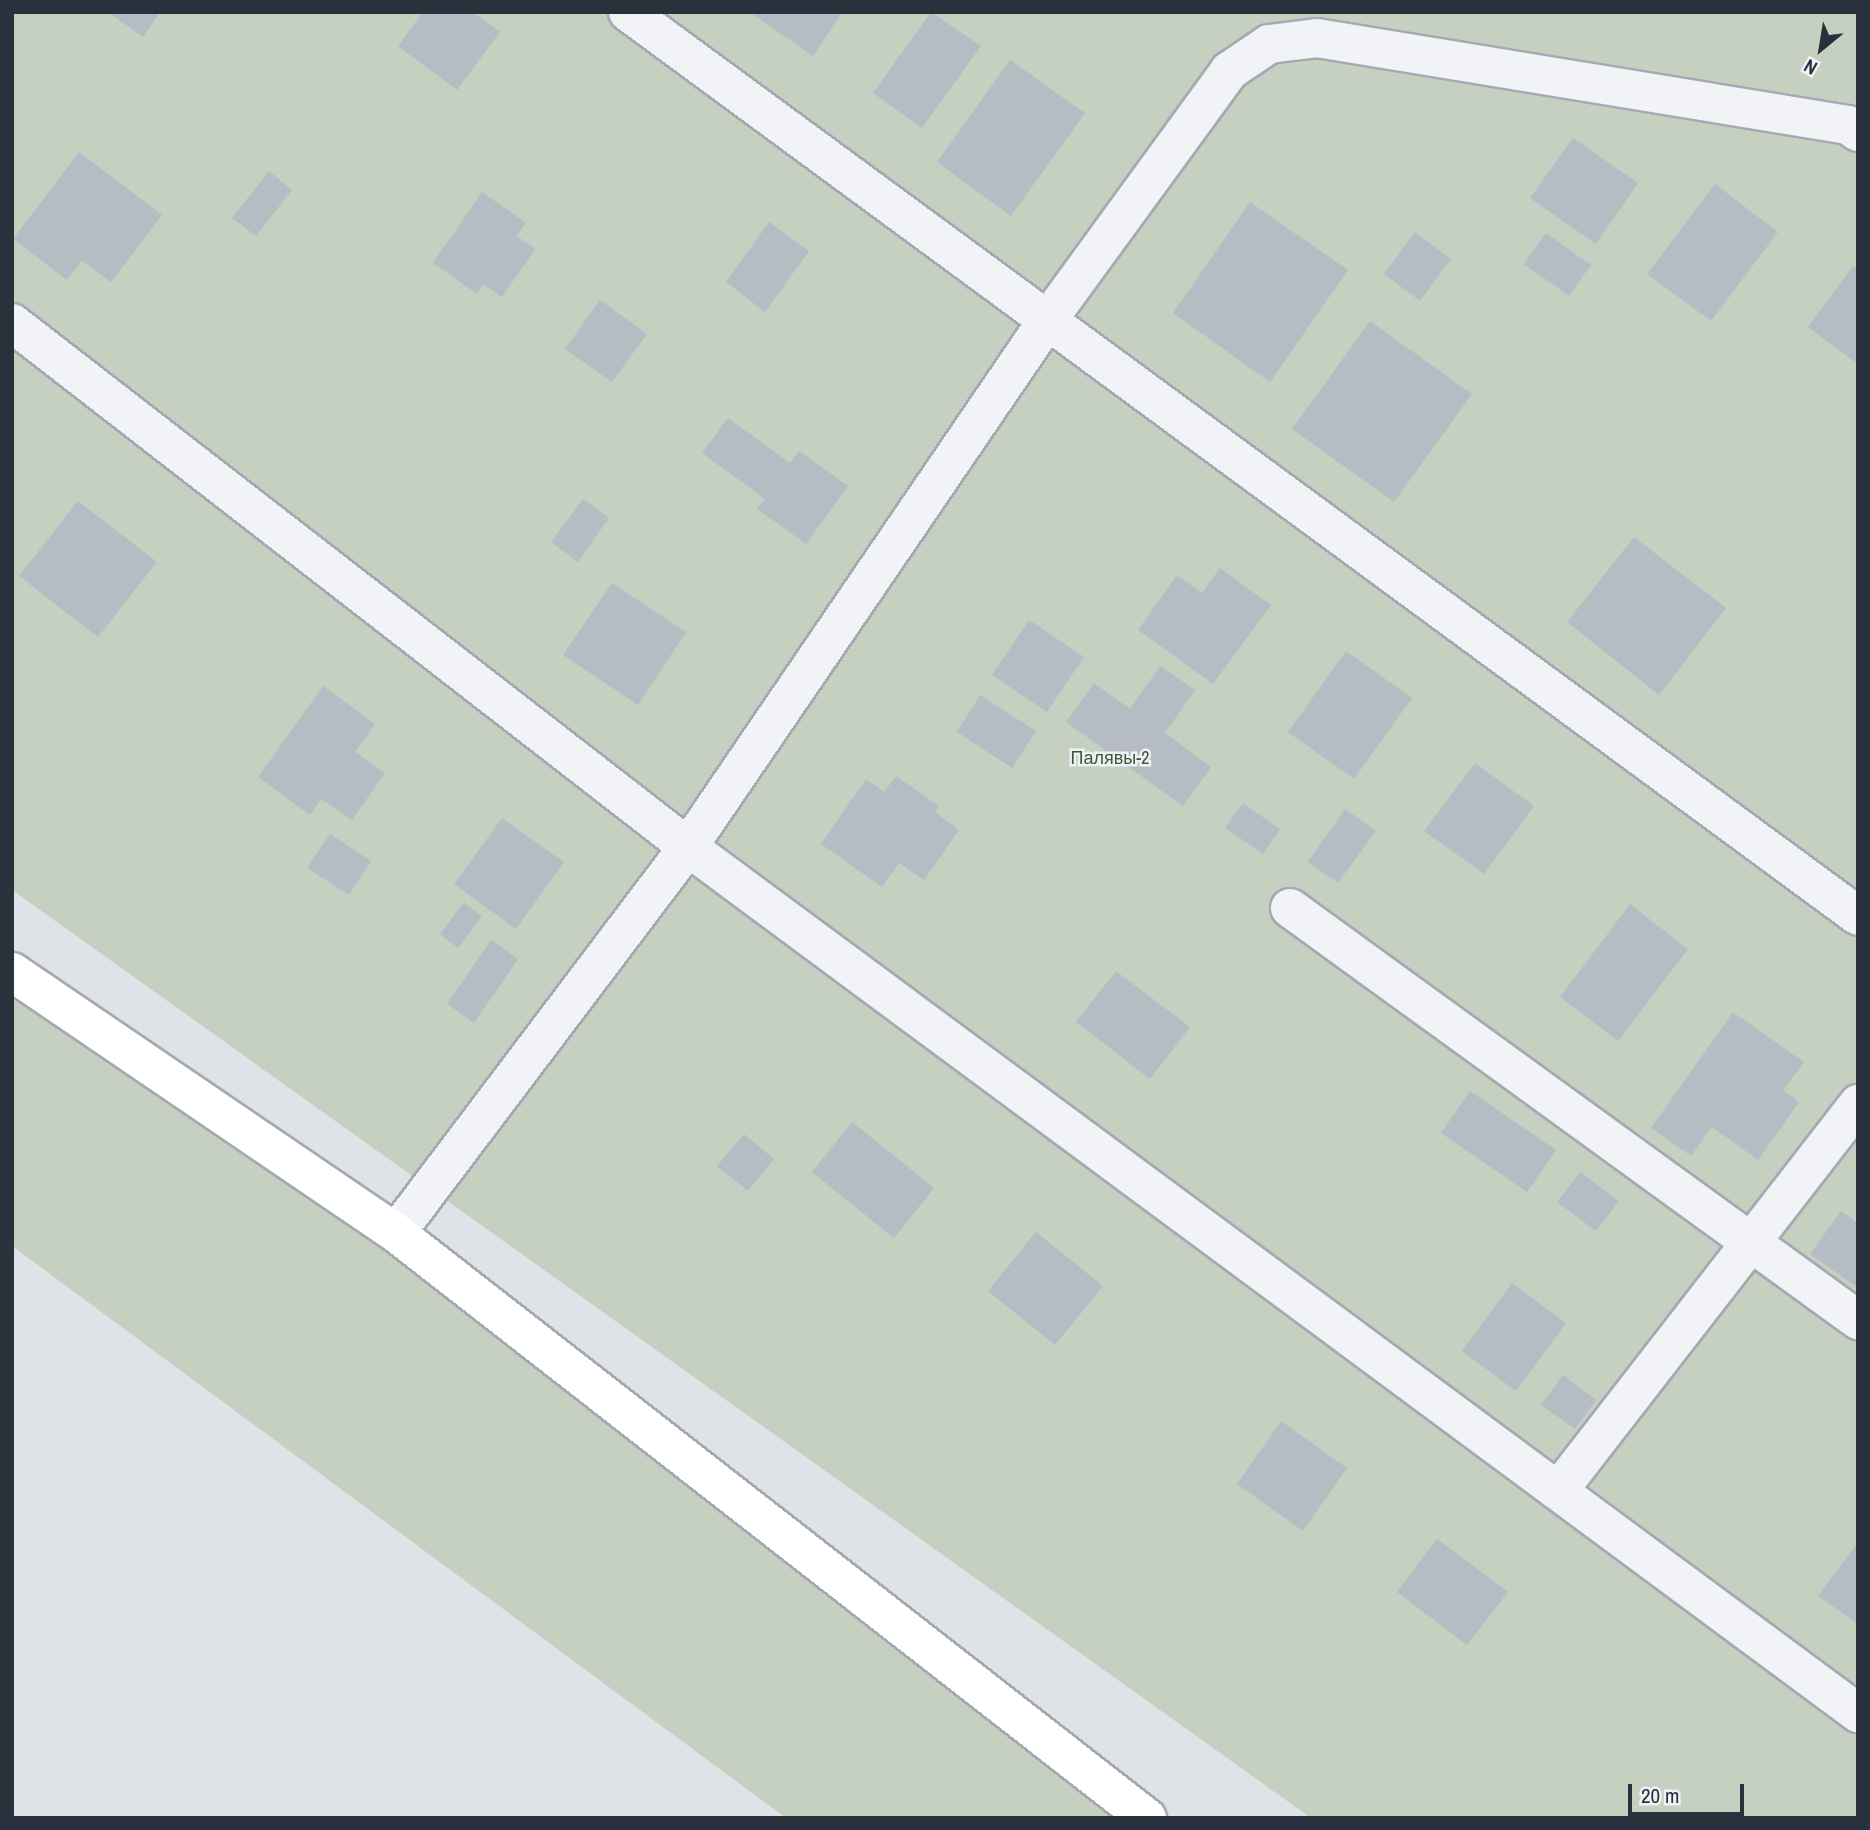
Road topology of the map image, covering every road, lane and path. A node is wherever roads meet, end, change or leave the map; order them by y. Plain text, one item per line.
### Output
1 (628, 12) edge
2 (1858, 132) edge
3 (1047, 321) junction
4 (12, 323) edge
5 (688, 847) junction
6 (1290, 908) dead end
7 (1858, 916) edge
8 (12, 972) edge
9 (1858, 1104) edge
10 (396, 1233) junction
11 (1752, 1241) junction
12 (1858, 1320) edge
13 (1558, 1491) junction
14 (1858, 1713) edge
15 (1147, 1818) edge

1 - 3 street
2 - 3 street
3 - 5 street
3 - 7 street
4 - 5 street
5 - 10 street
5 - 13 street
6 - 11 street
8 - 10 main road
9 - 11 street
10 - 15 main road
11 - 12 street
11 - 13 street
13 - 14 street

